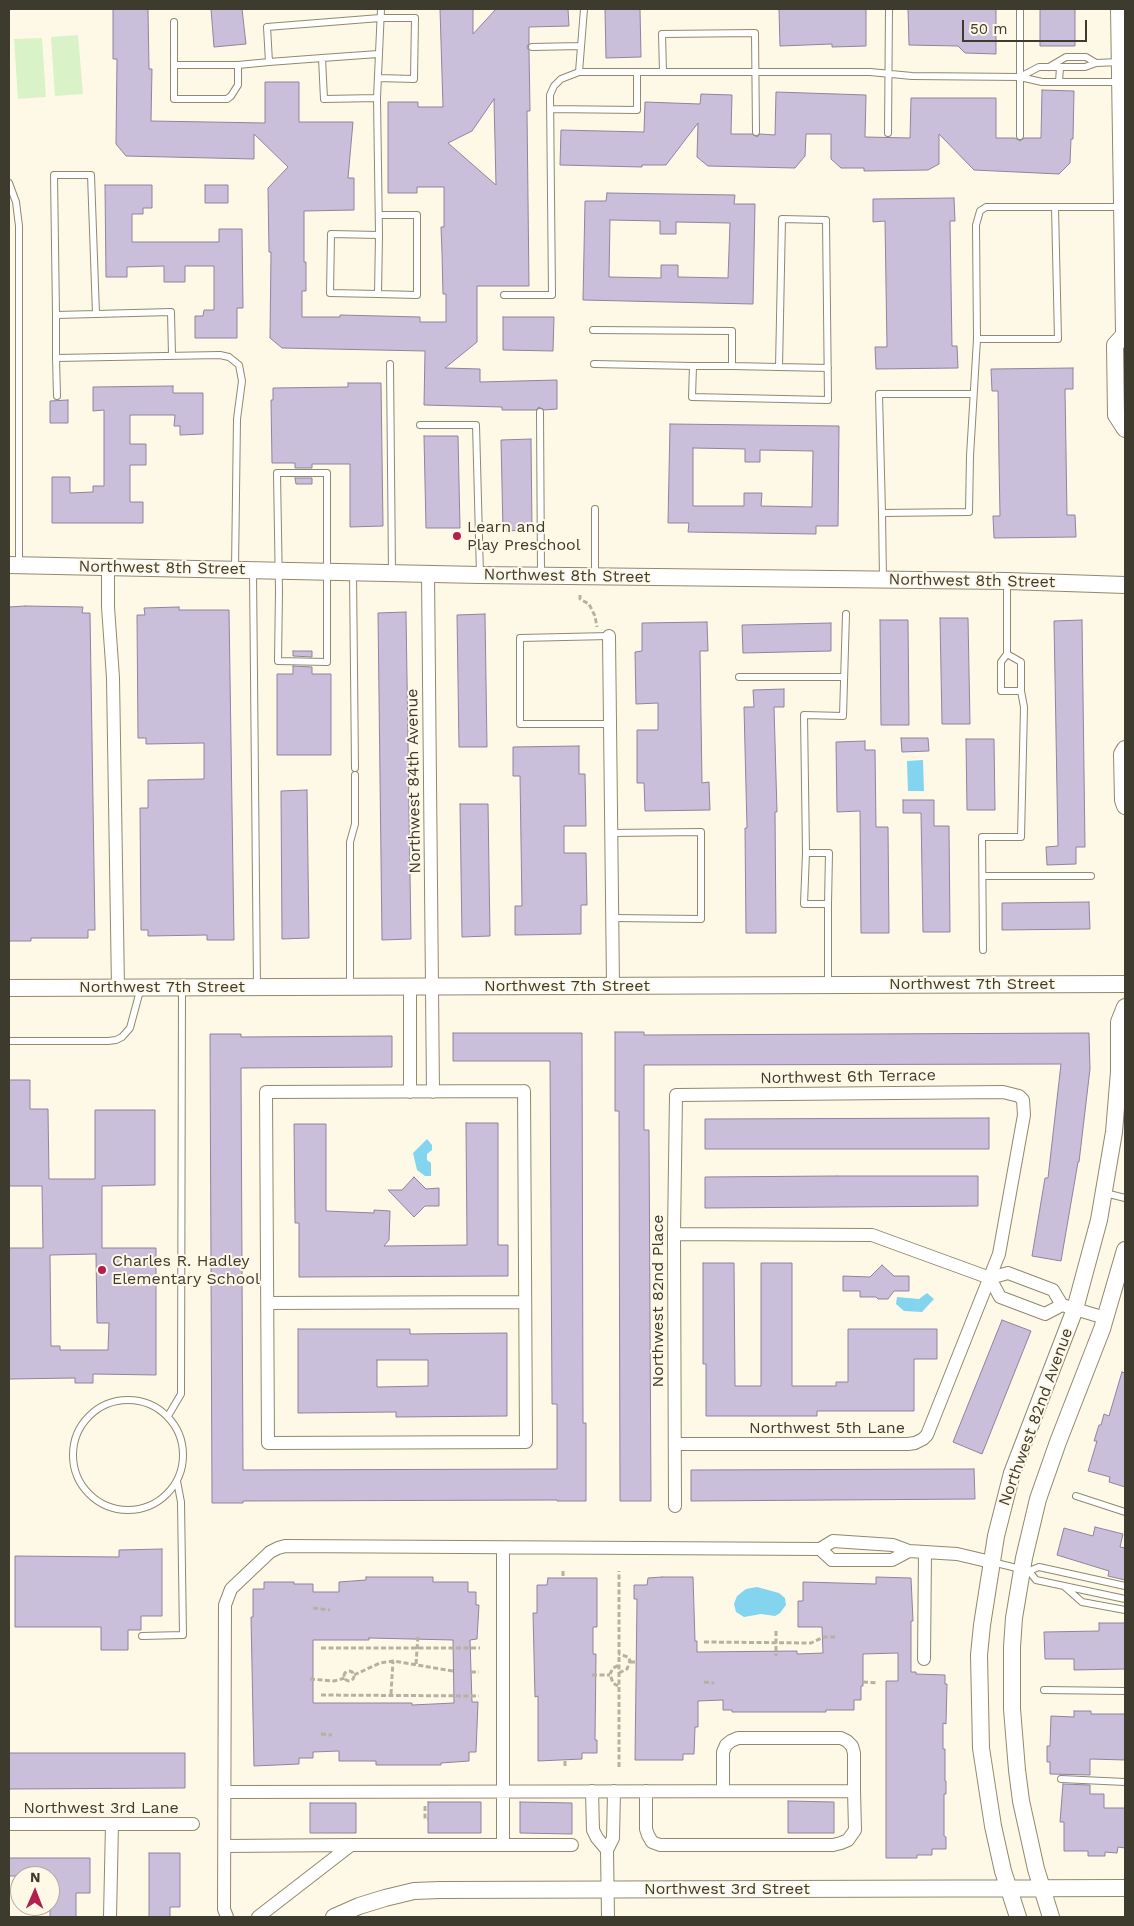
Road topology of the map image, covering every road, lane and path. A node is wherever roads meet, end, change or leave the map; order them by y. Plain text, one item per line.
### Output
1 (380, 9) edge
2 (584, 9) edge
3 (889, 9) edge
4 (1020, 9) edge
5 (1120, 9) edge
6 (380, 18) junction
7 (174, 22) dead end
8 (580, 46) junction
9 (532, 47) dead end
10 (378, 54) junction
11 (322, 58) junction
12 (268, 62) junction
13 (1124, 62) edge
14 (1096, 63) junction
15 (174, 65) junction
16 (238, 65) junction
17 (1049, 67) junction
18 (1060, 67) junction
19 (755, 71) junction
20 (579, 72) junction
21 (638, 72) junction
22 (663, 72) junction
23 (889, 74) junction
24 (1020, 77) junction
25 (378, 78) junction
26 (1059, 82) junction
27 (1121, 82) junction
28 (377, 98) junction
29 (550, 109) junction
30 (756, 132) dead end
31 (888, 133) dead end
32 (1020, 136) dead end
33 (9, 183) edge
34 (1124, 198) edge
35 (1055, 207) junction
36 (379, 214) junction
37 (379, 235) junction
38 (378, 294) junction
39 (504, 295) dead end
40 (96, 314) junction
41 (56, 315) junction
42 (593, 330) dead end
43 (1125, 334) edge
44 (977, 339) junction
45 (172, 356) junction
46 (56, 358) junction
47 (390, 364) dead end
48 (594, 364) dead end
49 (693, 366) junction
50 (732, 366) junction
51 (779, 367) junction
52 (828, 368) junction
53 (973, 394) junction
54 (57, 396) dead end
55 (540, 412) dead end
56 (420, 425) dead end
57 (1125, 429) edge
58 (595, 509) dead end
59 (882, 513) junction
60 (14, 565) edge
61 (108, 567) junction
62 (235, 570) junction
63 (253, 570) junction
64 (278, 571) junction
65 (326, 572) junction
66 (353, 572) junction
67 (392, 573) junction
68 (428, 574) junction
69 (480, 575) junction
70 (541, 576) junction
71 (595, 577) junction
72 (883, 580) junction
73 (1007, 581) junction
74 (1125, 585) edge
75 (580, 595) dead end
76 (846, 614) dead end
77 (597, 630) dead end
78 (609, 636) joint
79 (1007, 654) junction
80 (844, 677) junction
81 (739, 678) dead end
82 (1021, 691) junction
83 (609, 724) junction
84 (1125, 749) edge
85 (1125, 806) edge
86 (610, 833) junction
87 (806, 853) junction
88 (982, 876) junction
89 (1091, 876) dead end
90 (828, 904) junction
91 (613, 918) junction
92 (983, 950) dead end
93 (828, 984) junction
94 (1125, 984) edge
95 (613, 985) junction
96 (433, 986) junction
97 (182, 987) junction
98 (257, 987) junction
99 (350, 987) junction
100 (410, 987) junction
101 (9, 988) edge
102 (118, 988) junction
103 (141, 988) junction
104 (1125, 1007) edge
105 (9, 1041) edge
106 (410, 1092) junction
107 (433, 1092) junction
108 (676, 1095) joint
109 (1019, 1096) joint
110 (1105, 1194) junction
111 (1125, 1198) edge
112 (674, 1234) junction
113 (1125, 1250) edge
114 (990, 1278) junction
115 (525, 1302) junction
116 (267, 1304) junction
117 (1068, 1307) junction
118 (1106, 1318) junction
119 (168, 1416) junction
120 (675, 1444) junction
121 (177, 1481) junction
122 (1076, 1496) dead end
123 (675, 1506) dead end
124 (1125, 1512) edge
125 (503, 1548) junction
126 (820, 1549) junction
127 (909, 1551) junction
128 (925, 1552) junction
129 (991, 1562) junction
130 (1026, 1570) junction
131 (563, 1571) dead end
132 (619, 1571) dead end
133 (1078, 1576) junction
134 (563, 1578) dead end
135 (1125, 1586) edge
136 (1075, 1591) junction
137 (1125, 1599) edge
138 (313, 1608) dead end
139 (330, 1610) dead end
140 (1125, 1610) edge
141 (776, 1631) dead end
142 (142, 1636) dead end
143 (418, 1636) dead end
144 (837, 1637) dead end
145 (704, 1642) dead end
146 (776, 1643) junction
147 (321, 1648) dead end
148 (418, 1648) junction
149 (480, 1648) dead end
150 (619, 1654) junction
151 (776, 1656) dead end
152 (924, 1659) dead end
153 (393, 1661) junction
154 (630, 1662) junction
155 (636, 1662) dead end
156 (416, 1664) junction
157 (619, 1665) junction
158 (453, 1671) dead end
159 (471, 1672) dead end
160 (479, 1672) dead end
161 (619, 1673) junction
162 (354, 1675) junction
163 (592, 1675) dead end
164 (610, 1675) junction
165 (345, 1678) junction
166 (310, 1680) dead end
167 (704, 1682) dead end
168 (863, 1682) dead end
169 (714, 1683) dead end
170 (878, 1683) dead end
171 (619, 1686) junction
172 (1044, 1690) dead end
173 (1125, 1691) edge
174 (391, 1694) junction
175 (321, 1695) dead end
176 (479, 1696) dead end
177 (321, 1734) dead end
178 (332, 1735) dead end
179 (565, 1761) dead end
180 (619, 1767) dead end
181 (565, 1768) dead end
182 (1061, 1779) dead end
183 (1125, 1782) edge
184 (503, 1791) junction
185 (592, 1791) junction
186 (614, 1791) junction
187 (646, 1791) junction
188 (723, 1791) junction
189 (854, 1791) junction
190 (225, 1792) junction
191 (424, 1800) dead end
192 (428, 1819) dead end
193 (9, 1824) edge
194 (112, 1824) junction
195 (193, 1824) dead end
196 (503, 1844) junction
197 (351, 1845) junction
198 (572, 1845) dead end
199 (225, 1846) junction
200 (608, 1850) junction
201 (1008, 1888) junction
202 (1041, 1888) junction
203 (1125, 1888) edge
204 (608, 1889) junction
205 (110, 1917) edge
206 (227, 1917) edge
207 (258, 1917) edge
208 (334, 1917) edge
209 (608, 1917) edge
210 (1018, 1917) edge
211 (1051, 1917) edge

1 - 6 lane
2 - 8 lane
3 - 23 lane
4 - 24 lane
5 - 13 street
6 - 10 lane
6 - 12 lane
6 - 25 lane
7 - 15 lane
8 - 9 lane
8 - 20 lane
10 - 11 lane
10 - 25 lane
11 - 12 lane
11 - 28 lane
12 - 16 lane
13 - 14 lane
13 - 27 street
14 - 17 lane
14 - 18 lane
15 - 16 lane
15 - 16 lane
17 - 18 lane
17 - 24 lane
18 - 26 lane
19 - 22 lane
19 - 22 lane
19 - 23 lane
19 - 30 lane
20 - 21 lane
20 - 29 lane
21 - 22 lane
21 - 29 lane
23 - 24 lane
23 - 31 lane
24 - 26 lane
24 - 32 lane
25 - 28 lane
26 - 27 lane
27 - 34 street
28 - 36 lane
29 - 39 lane
33 - 60 lane
34 - 35 lane
34 - 43 street
35 - 44 lane
35 - 44 lane
36 - 37 lane
36 - 38 lane
37 - 38 lane
37 - 38 lane
40 - 41 lane
40 - 41 lane
40 - 45 lane
41 - 46 lane
42 - 50 lane
43 - 57 street
44 - 53 lane
45 - 46 lane
45 - 62 lane
46 - 54 lane
47 - 67 lane
48 - 49 lane
49 - 50 lane
49 - 52 lane
50 - 51 lane
51 - 52 lane
51 - 52 lane
53 - 59 lane
53 - 59 lane
55 - 70 lane
56 - 69 lane
58 - 71 lane
59 - 72 lane
60 - 61 street, Northwest 8th Street
61 - 62 street, Northwest 8th Street
61 - 102 street
62 - 63 street, Northwest 8th Street
63 - 64 street, Northwest 8th Street
63 - 98 lane
64 - 65 street, Northwest 8th Street
64 - 65 lane
64 - 65 lane
65 - 66 street, Northwest 8th Street
66 - 67 street, Northwest 8th Street
66 - 99 lane
67 - 68 street, Northwest 8th Street
68 - 69 street, Northwest 8th Street
68 - 96 street, Northwest 84th Avenue
69 - 70 street, Northwest 8th Street
70 - 71 street, Northwest 8th Street
71 - 72 street, Northwest 8th Street
72 - 73 street, Northwest 8th Street
73 - 74 street, Northwest 8th Street
73 - 79 lane
75 - 77 path
76 - 80 lane
78 - 83 street
78 - 83 lane
79 - 82 lane
79 - 82 lane
80 - 81 lane
80 - 87 lane
82 - 88 lane
83 - 86 street
84 - 85 street
86 - 91 street
86 - 91 lane
87 - 90 lane
87 - 90 lane
88 - 89 lane
88 - 92 lane
90 - 93 lane
91 - 95 street
93 - 94 street, Northwest 7th Street
93 - 95 street, Northwest 7th Street
95 - 96 street, Northwest 7th Street
96 - 100 street, Northwest 7th Street
96 - 107 street, Northwest 84th Avenue
97 - 98 street, Northwest 7th Street
97 - 103 street, Northwest 7th Street
97 - 119 lane
98 - 99 street, Northwest 7th Street
99 - 100 street, Northwest 7th Street
100 - 106 street
101 - 102 street, Northwest 7th Street
102 - 103 street, Northwest 7th Street
103 - 105 lane
104 - 110 street, Northwest 82nd Avenue
106 - 107 street
106 - 116 street
107 - 115 street
108 - 109 street, Northwest 6th Terrace
108 - 112 street, Northwest 82nd Place
109 - 114 street, Northwest 5th Lane
110 - 111 lane
110 - 117 street, Northwest 82nd Avenue
112 - 114 street
112 - 120 street, Northwest 82nd Place
113 - 118 street, Northwest 82nd Avenue
114 - 117 street
114 - 117 street
114 - 120 street, Northwest 5th Lane
115 - 116 street
115 - 116 street
117 - 118 street
117 - 129 street, Northwest 82nd Avenue
118 - 130 street, Northwest 82nd Avenue
119 - 121 lane
119 - 121 lane
120 - 123 street, Northwest 82nd Place
121 - 142 lane
122 - 124 lane
125 - 126 street
125 - 184 street
125 - 190 street
126 - 127 street
126 - 127 street
127 - 128 street
128 - 129 street
128 - 152 street
129 - 130 lane
129 - 201 street, Northwest 82nd Avenue
130 - 133 lane
130 - 136 lane
130 - 202 street, Northwest 82nd Avenue
131 - 134 path
132 - 150 path
133 - 135 lane
133 - 136 lane
136 - 137 lane
136 - 140 lane
138 - 139 path
141 - 146 path
143 - 148 path
144 - 146 path
145 - 146 path
146 - 151 path
147 - 148 path
148 - 149 path
148 - 156 path
150 - 154 path
150 - 157 path
153 - 156 path
153 - 162 path
153 - 174 path
154 - 155 path
154 - 161 path
156 - 158 path
157 - 161 path
157 - 164 path
159 - 160 path
161 - 171 path
162 - 165 path
162 - 165 path
163 - 164 path
164 - 171 path
165 - 166 path
167 - 169 path
168 - 170 path
171 - 180 path
172 - 173 lane
174 - 175 path
174 - 176 path
177 - 178 path
179 - 181 path
182 - 183 lane
184 - 185 street
184 - 190 street
184 - 196 street
185 - 186 street
185 - 200 street
186 - 187 street
186 - 200 street
187 - 188 street
187 - 189 street
188 - 189 street
188 - 189 street
190 - 199 street
191 - 192 path
193 - 194 street, Northwest 3rd Lane
194 - 195 street, Northwest 3rd Lane
194 - 205 street
196 - 197 street
196 - 198 street
197 - 199 street
197 - 207 street
199 - 206 street
200 - 204 street
201 - 202 street, Northwest 3rd Street
201 - 204 street, Northwest 3rd Street
201 - 210 street, Northwest 82nd Avenue
202 - 203 street, Northwest 3rd Street
202 - 211 street, Northwest 82nd Avenue
204 - 208 street, Northwest 3rd Street
204 - 209 street

